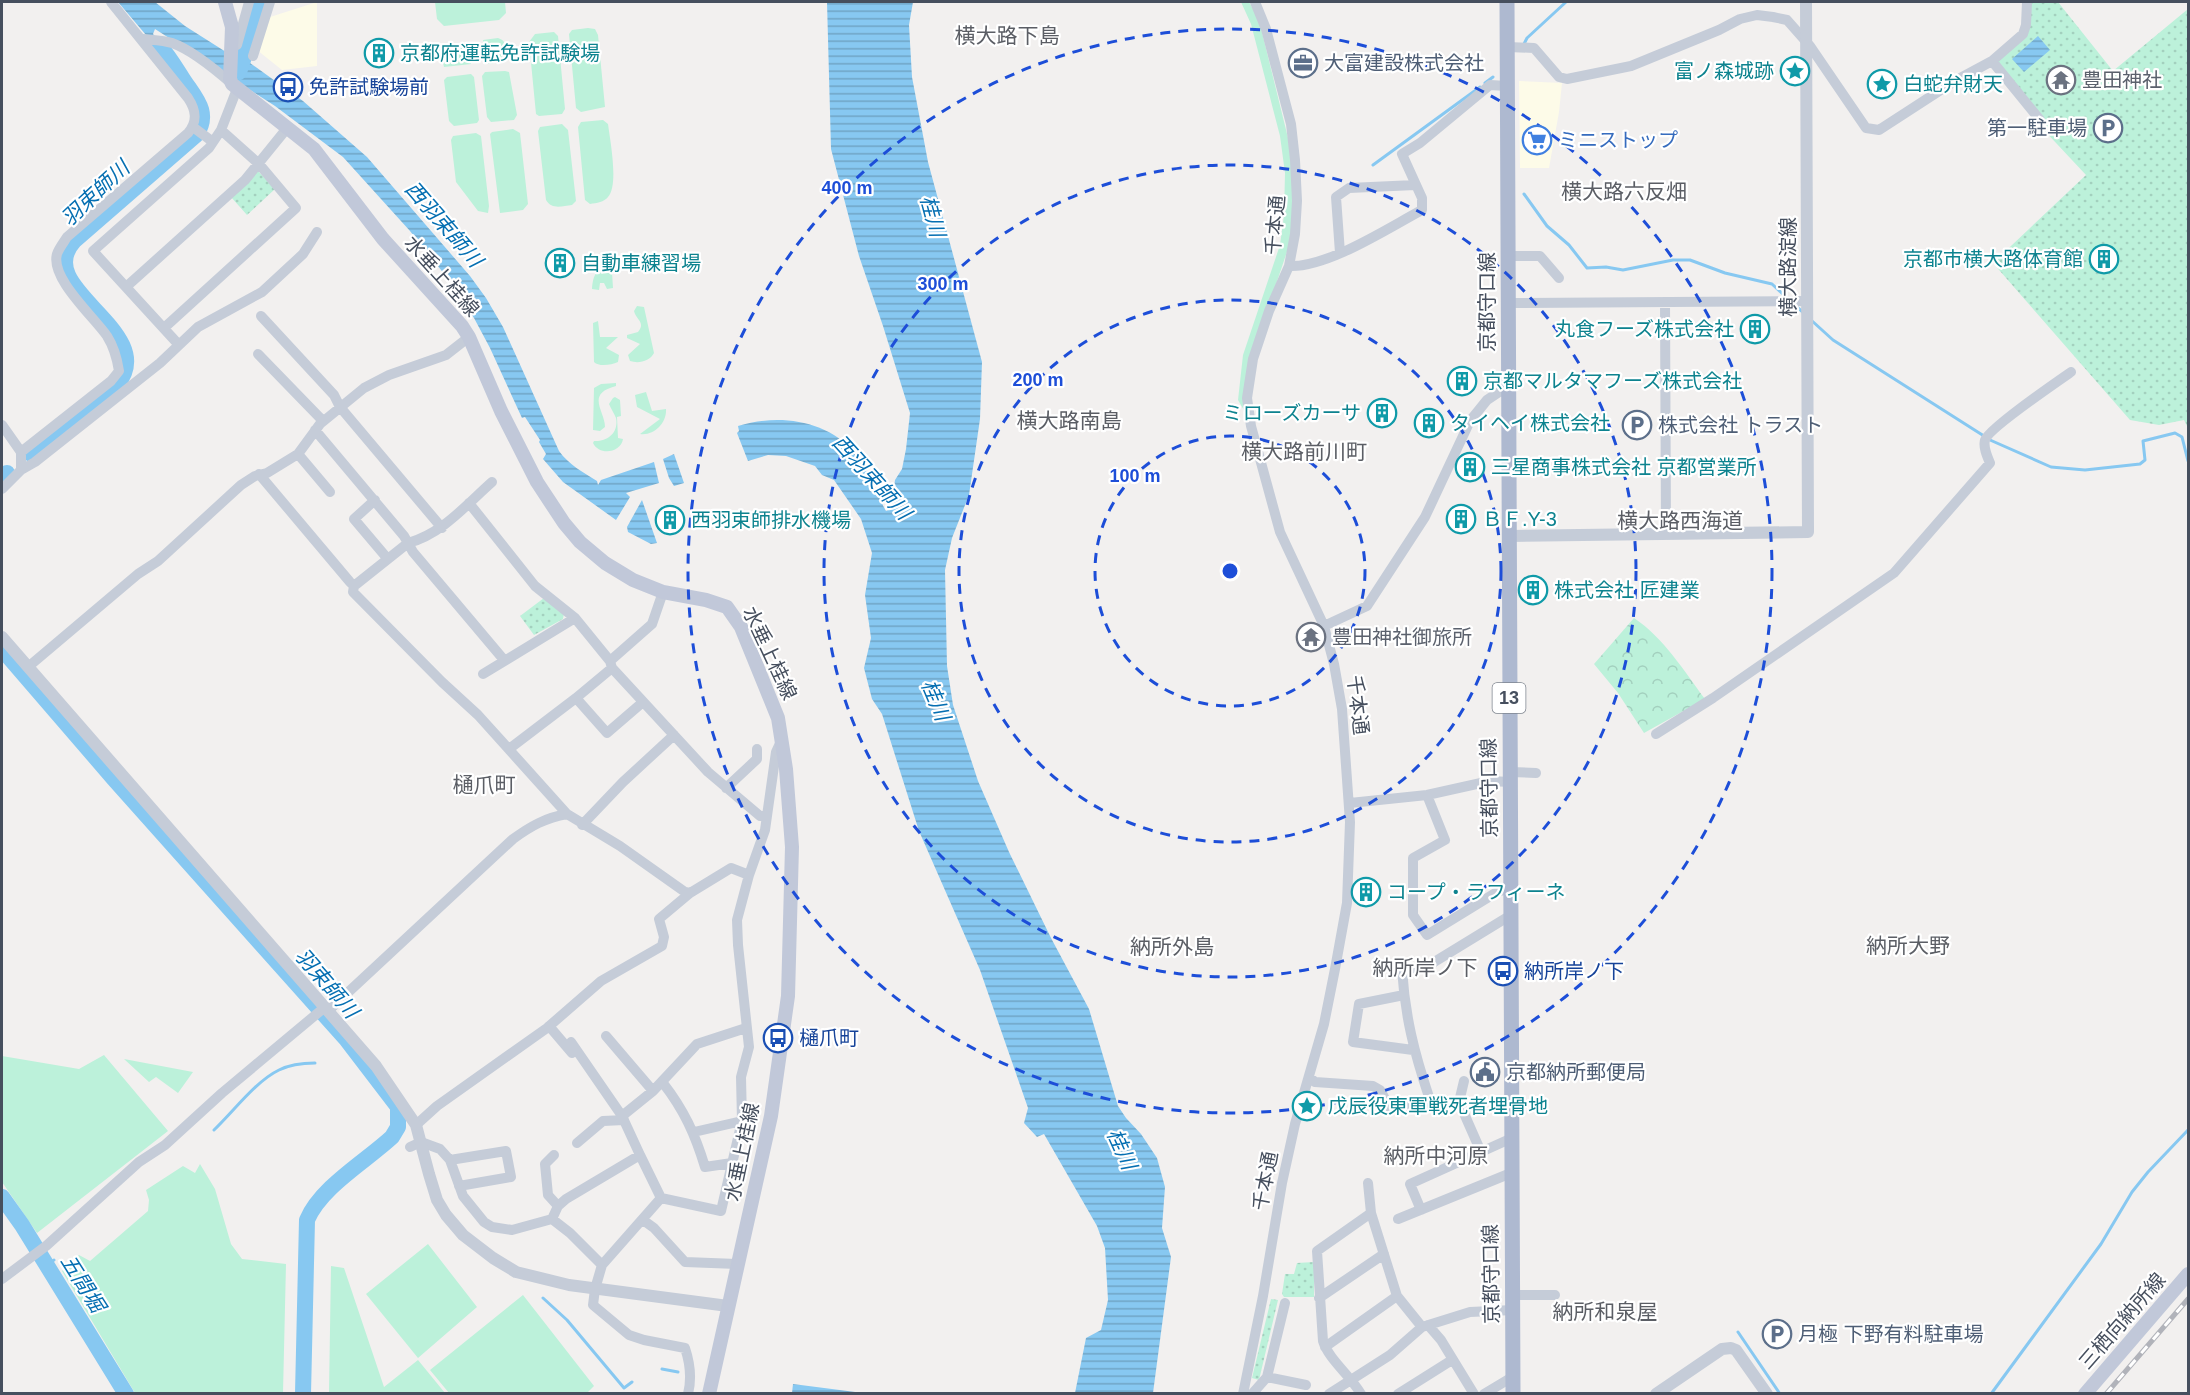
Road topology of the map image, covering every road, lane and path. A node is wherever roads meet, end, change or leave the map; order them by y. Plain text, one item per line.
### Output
1 (111, 2) edge
2 (225, 2) edge
3 (249, 2) edge
4 (270, 2) edge
5 (1255, 2) edge
6 (1507, 2) edge
7 (1806, 2) edge
8 (2027, 2) edge
9 (143, 39) junction
10 (1806, 42) junction
11 (233, 46) junction
12 (1512, 47) junction
13 (1992, 61) junction
14 (233, 84) junction
15 (1507, 86) junction
16 (2040, 120) dead end
17 (193, 127) junction
18 (288, 127) junction
19 (220, 130) junction
20 (213, 142) junction
21 (259, 164) junction
22 (1415, 185) junction
23 (317, 232) dead end
24 (1340, 253) junction
25 (1508, 256) junction
26 (1289, 266) junction
27 (1559, 278) dead end
28 (126, 287) junction
29 (1665, 302) junction
30 (1808, 302) junction
31 (1508, 303) junction
32 (261, 316) dead end
33 (164, 328) junction
34 (469, 337) junction
35 (179, 345) junction
36 (258, 354) dead end
37 (2071, 372) dead end
38 (1508, 390) junction
39 (340, 407) junction
40 (2, 425) edge
41 (319, 426) junction
42 (21, 452) junction
43 (298, 454) junction
44 (21, 470) junction
45 (259, 474) junction
46 (492, 482) dead end
47 (2, 489) edge
48 (330, 492) dead end
49 (375, 500) junction
50 (469, 503) junction
51 (442, 528) junction
52 (1666, 534) junction
53 (1509, 536) junction
54 (408, 543) junction
55 (387, 558) junction
56 (354, 586) junction
57 (663, 592) junction
58 (575, 618) junction
59 (1324, 627) junction
60 (2, 637) edge
61 (504, 660) junction
62 (611, 664) junction
63 (28, 667) junction
64 (483, 674) dead end
65 (576, 698) junction
66 (643, 702) junction
67 (1656, 734) dead end
68 (674, 735) junction
69 (782, 738) junction
70 (509, 748) junction
71 (757, 748) dead end
72 (1536, 773) dead end
73 (1510, 777) junction
74 (726, 788) junction
75 (1427, 795) junction
76 (1350, 804) junction
77 (567, 814) junction
78 (767, 816) junction
79 (582, 825) junction
80 (749, 875) junction
81 (1512, 888) junction
82 (690, 893) junction
83 (1511, 915) junction
84 (1404, 995) junction
85 (326, 1009) junction
86 (549, 1026) junction
87 (746, 1028) junction
88 (606, 1036) dead end
89 (571, 1042) dead end
90 (1413, 1050) junction
91 (1310, 1078) junction
92 (599, 1081) junction
93 (1464, 1082) dead end
94 (663, 1083) junction
95 (653, 1091) junction
96 (623, 1118) junction
97 (742, 1121) junction
98 (416, 1125) junction
99 (694, 1132) junction
100 (1512, 1138) junction
101 (578, 1143) dead end
102 (416, 1144) junction
103 (1481, 1152) junction
104 (554, 1155) dead end
105 (640, 1155) junction
106 (450, 1160) junction
107 (732, 1163) junction
108 (1511, 1173) junction
109 (1368, 1183) dead end
110 (459, 1186) junction
111 (661, 1198) junction
112 (558, 1206) junction
113 (1421, 1210) junction
114 (1371, 1213) junction
115 (552, 1219) junction
116 (1398, 1219) dead end
117 (643, 1220) junction
118 (1384, 1254) junction
119 (737, 1264) junction
120 (602, 1265) junction
121 (2188, 1274) edge
122 (2, 1280) edge
123 (595, 1289) junction
124 (1555, 1295) dead end
125 (1397, 1296) junction
126 (1319, 1298) junction
127 (1512, 1303) junction
128 (1285, 1304) dead end
129 (728, 1306) junction
130 (1425, 1326) junction
131 (1325, 1347) junction
132 (1452, 1360) junction
133 (1514, 1376) junction
134 (1267, 1377) junction
135 (1353, 1379) junction
136 (1306, 1385) dead end
137 (688, 1394) edge
138 (709, 1394) edge
139 (1243, 1394) edge
140 (1252, 1394) edge
141 (1329, 1394) edge
142 (1361, 1394) edge
143 (1398, 1394) edge
144 (1474, 1394) edge
145 (1484, 1394) edge
146 (1513, 1394) edge
147 (1656, 1394) edge
148 (1767, 1394) edge
149 (2085, 1394) edge

1 - 9 street
2 - 11 main road
3 - 11 street
4 - 11 street
5 - 26 street, 千本通
6 - 12 main road, 京都守口線 / 13
7 - 10 street, 横大路淀線
8 - 13 street
9 - 14 street
9 - 17 street
10 - 12 street
10 - 13 street
10 - 30 street, 横大路淀線
11 - 14 main road
12 - 15 main road, 京都守口線 / 13
13 - 16 street
14 - 18 main road, 水垂上桂線
14 - 19 street
15 - 22 street
15 - 25 main road, 京都守口線 / 13
17 - 20 street
17 - 42 street
18 - 21 street
18 - 34 main road, 水垂上桂線
19 - 20 street
19 - 21 street
20 - 28 street
21 - 28 street
21 - 33 street
22 - 24 street
22 - 24 street
23 - 35 street
24 - 26 street
25 - 27 street
25 - 31 main road, 京都守口線 / 13
26 - 59 street, 千本通
28 - 33 street
29 - 30 street
29 - 31 street
29 - 52 street
30 - 52 street, 横大路淀線
31 - 38 main road, 京都守口線 / 13
32 - 39 street
33 - 35 street
34 - 39 street
34 - 57 main road, 水垂上桂線
35 - 44 street
36 - 41 street
37 - 67 street
38 - 53 main road, 京都守口線 / 13
38 - 59 street
39 - 41 street
39 - 51 street
40 - 42 street
41 - 43 street
41 - 49 street
42 - 44 street
43 - 45 street
43 - 48 street
44 - 47 street
45 - 56 street
45 - 63 street
46 - 50 street
49 - 54 street
49 - 55 street
50 - 51 street
50 - 58 street
51 - 54 street
52 - 53 street
53 - 73 main road, 京都守口線 / 13
54 - 55 street
54 - 61 street
55 - 56 street
56 - 70 street
57 - 62 street
57 - 69 main road, 水垂上桂線
58 - 61 street
58 - 62 street
59 - 76 street, 千本通
60 - 63 street
61 - 64 street
62 - 65 street
62 - 66 street
63 - 85 street
65 - 66 street
65 - 70 street
66 - 68 street
68 - 74 street
68 - 79 street
69 - 78 street
69 - 119 main road, 水垂上桂線
70 - 77 street
71 - 74 street
72 - 73 street
73 - 75 street
73 - 81 main road, 京都守口線 / 13
74 - 78 street
75 - 76 street
75 - 81 street
76 - 91 street, 千本通
77 - 79 street
77 - 85 street
78 - 80 street
79 - 82 street
80 - 82 street
80 - 87 street
81 - 83 main road, 京都守口線 / 13
82 - 86 street
83 - 84 street
83 - 100 main road, 京都守口線 / 13
84 - 90 street
84 - 90 street
85 - 98 street
85 - 122 street
86 - 92 street
86 - 98 street
87 - 94 street
87 - 97 street
88 - 95 street
89 - 92 street
90 - 91 street
91 - 139 street, 千本通
92 - 96 street
93 - 103 street
94 - 95 street
94 - 99 street
95 - 96 street
96 - 101 street
96 - 105 street
97 - 99 street
97 - 107 street
98 - 102 street
99 - 107 street
100 - 103 street
100 - 108 main road, 京都守口線 / 13
102 - 106 street
102 - 123 street
103 - 113 street
104 - 112 street
105 - 111 street
105 - 112 street
106 - 110 street
106 - 110 street
107 - 111 street
108 - 113 street
108 - 127 main road, 京都守口線 / 13
109 - 114 street
110 - 115 street
111 - 117 street
112 - 115 street
113 - 116 street
114 - 118 street
114 - 126 street
115 - 120 street
117 - 119 street
117 - 120 street
118 - 125 street
118 - 126 street
119 - 129 main road, 水垂上桂線
120 - 123 street
121 - 149 main road, 三栖向納所線
123 - 129 street
123 - 137 street
124 - 127 street
125 - 130 street
125 - 131 street
126 - 131 street
127 - 130 street
127 - 133 main road, 京都守口線 / 13
128 - 134 street
129 - 138 main road, 水垂上桂線
130 - 132 street
130 - 135 street
131 - 135 street
132 - 143 street
132 - 144 street
133 - 145 street
133 - 146 main road, 京都守口線 / 13
134 - 136 street
134 - 140 street
135 - 141 street
135 - 142 street
147 - 148 street

